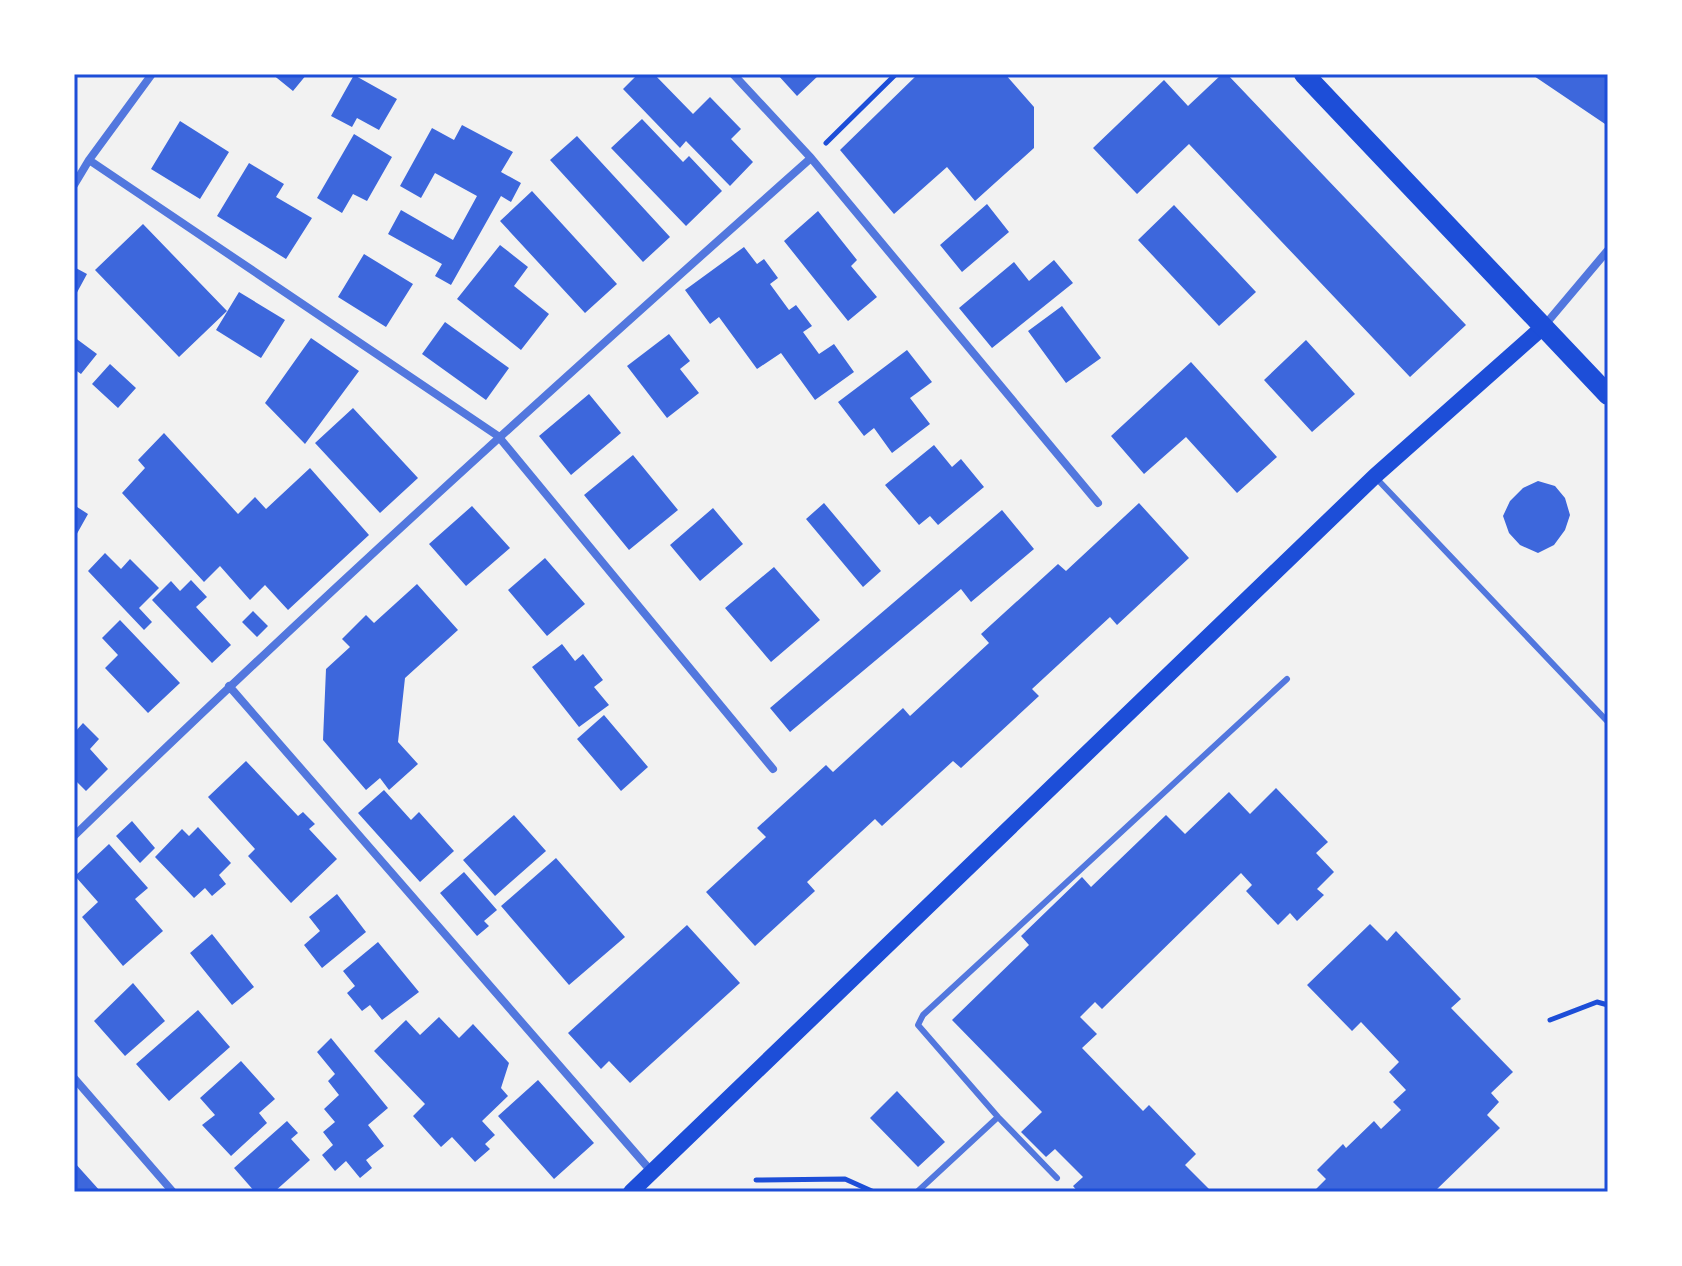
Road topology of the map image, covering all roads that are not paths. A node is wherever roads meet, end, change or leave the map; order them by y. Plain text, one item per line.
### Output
1 (152, 74) edge
2 (733, 74) edge
3 (1304, 74) edge
4 (811, 158) junction
5 (89, 160) junction
6 (74, 185) edge
7 (1608, 250) edge
8 (1543, 327) junction
9 (1608, 395) edge
10 (498, 436) junction
11 (1375, 476) junction
12 (1098, 503) dead end
13 (1287, 679) dead end
14 (229, 686) junction
15 (1608, 722) edge
16 (773, 769) dead end
17 (74, 836) edge
18 (74, 1078) edge
19 (998, 1117) junction
20 (651, 1171) junction
21 (1057, 1178) dead end
22 (173, 1192) edge
23 (631, 1192) edge
24 (917, 1192) edge

1 - 5 street
2 - 4 street
3 - 8 main road
4 - 10 street
4 - 12 street
5 - 6 street
5 - 10 street
7 - 8 street
8 - 9 main road
8 - 11 main road
10 - 14 street
10 - 16 street
11 - 15 lane
11 - 20 main road
13 - 19 lane
14 - 17 street
14 - 20 street
18 - 22 street
19 - 21 lane
19 - 24 lane
20 - 23 main road

